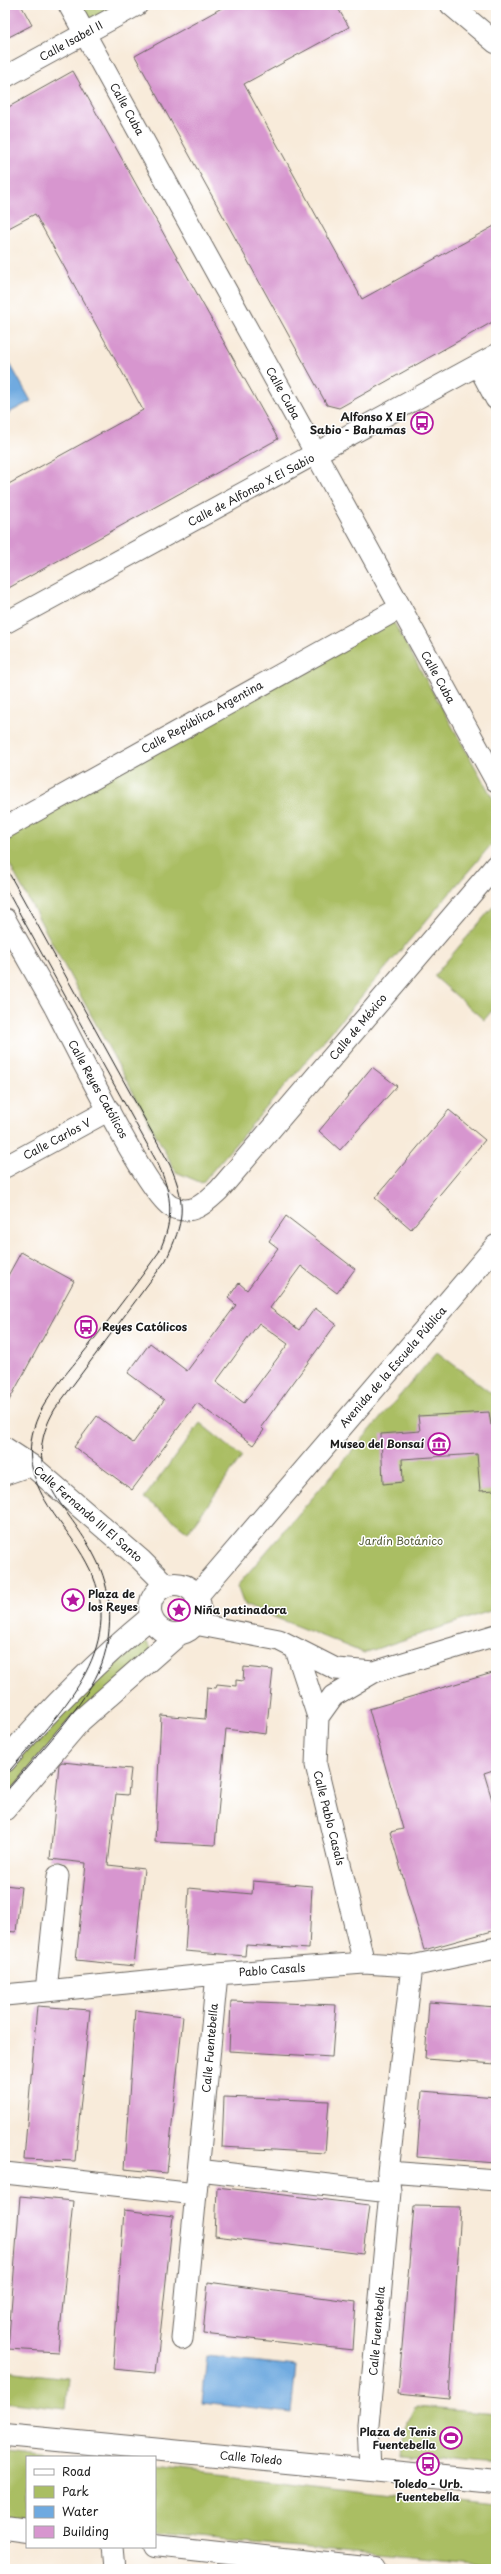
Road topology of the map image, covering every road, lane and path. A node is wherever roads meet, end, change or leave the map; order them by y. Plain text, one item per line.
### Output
1 (69, 5) edge
2 (137, 5) edge
3 (451, 5) edge
4 (85, 33) junction
5 (496, 43) edge
6 (5, 77) edge
7 (496, 355) edge
8 (478, 365) junction
9 (496, 399) edge
10 (316, 455) junction
11 (400, 608) junction
12 (5, 623) edge
13 (496, 781) edge
14 (5, 828) edge
15 (496, 865) edge
16 (5, 919) edge
17 (109, 1110) junction
18 (5, 1167) edge
19 (219, 1190) joint
20 (496, 1246) edge
21 (5, 1448) edge
22 (31, 1465) junction
23 (5, 1474) edge
24 (166, 1585) junction
25 (196, 1597) junction
26 (151, 1617) junction
27 (187, 1628) junction
28 (496, 1634) edge
29 (296, 1650) junction
30 (374, 1672) junction
31 (318, 1718) junction
32 (5, 1761) edge
33 (5, 1809) edge
34 (58, 1876) dead end
35 (496, 1948) edge
36 (364, 1963) junction
37 (412, 1966) junction
38 (217, 1974) junction
39 (46, 1991) junction
40 (5, 1995) edge
41 (198, 2170) junction
42 (5, 2173) edge
43 (496, 2180) edge
44 (389, 2182) junction
45 (196, 2194) junction
46 (182, 2339) dead end
47 (5, 2435) edge
48 (370, 2470) junction
49 (496, 2482) edge
50 (5, 2528) edge
51 (26, 2531) edge
52 (156, 2545) edge
53 (113, 2548) edge
54 (115, 2569) edge
55 (375, 2569) edge

1 - 4 street, Calle Cuba
2 - 4 street, Calle Isabel II
3 - 5 street
4 - 6 street, Calle Isabel II
4 - 10 street, Calle Cuba
7 - 8 street, Calle de Alfonso X El Sabio
8 - 9 street
8 - 10 street, Calle de Alfonso X El Sabio
10 - 11 street, Calle Cuba
10 - 12 street, Calle de Alfonso X El Sabio
11 - 13 street, Calle Cuba
11 - 14 street, Calle República Argentina
15 - 19 street, Calle de México
16 - 17 street, Calle Reyes Católicos
17 - 18 street, Calle Carlos V
17 - 19 street, Calle Reyes Católicos
20 - 25 street, Avenida de la Escuela Pública
21 - 22 street, Calle Fernando III El Santo
22 - 23 street
22 - 24 street, Calle Fernando III El Santo
24 - 25 street
24 - 26 street
25 - 27 street
26 - 27 street
26 - 32 street
27 - 29 street
27 - 33 street
28 - 30 street
29 - 30 street
29 - 31 street, Calle Pablo Casals
30 - 31 street
31 - 36 street, Calle Pablo Casals
34 - 39 street
35 - 37 street, Pablo Casals
36 - 37 street, Pablo Casals
36 - 38 street, Pablo Casals
37 - 44 street, Calle Fuentebella
38 - 39 street, Pablo Casals
38 - 41 street, Calle Fuentebella
39 - 40 street, Pablo Casals
41 - 44 street
41 - 45 street, Calle Fuentebella
42 - 45 street
43 - 44 street
44 - 48 street, Calle Fuentebella
45 - 46 street, Calle Fuentebella
47 - 48 street, Calle Toledo
48 - 49 street, Calle Toledo
50 - 51 street
52 - 55 street
53 - 54 street

